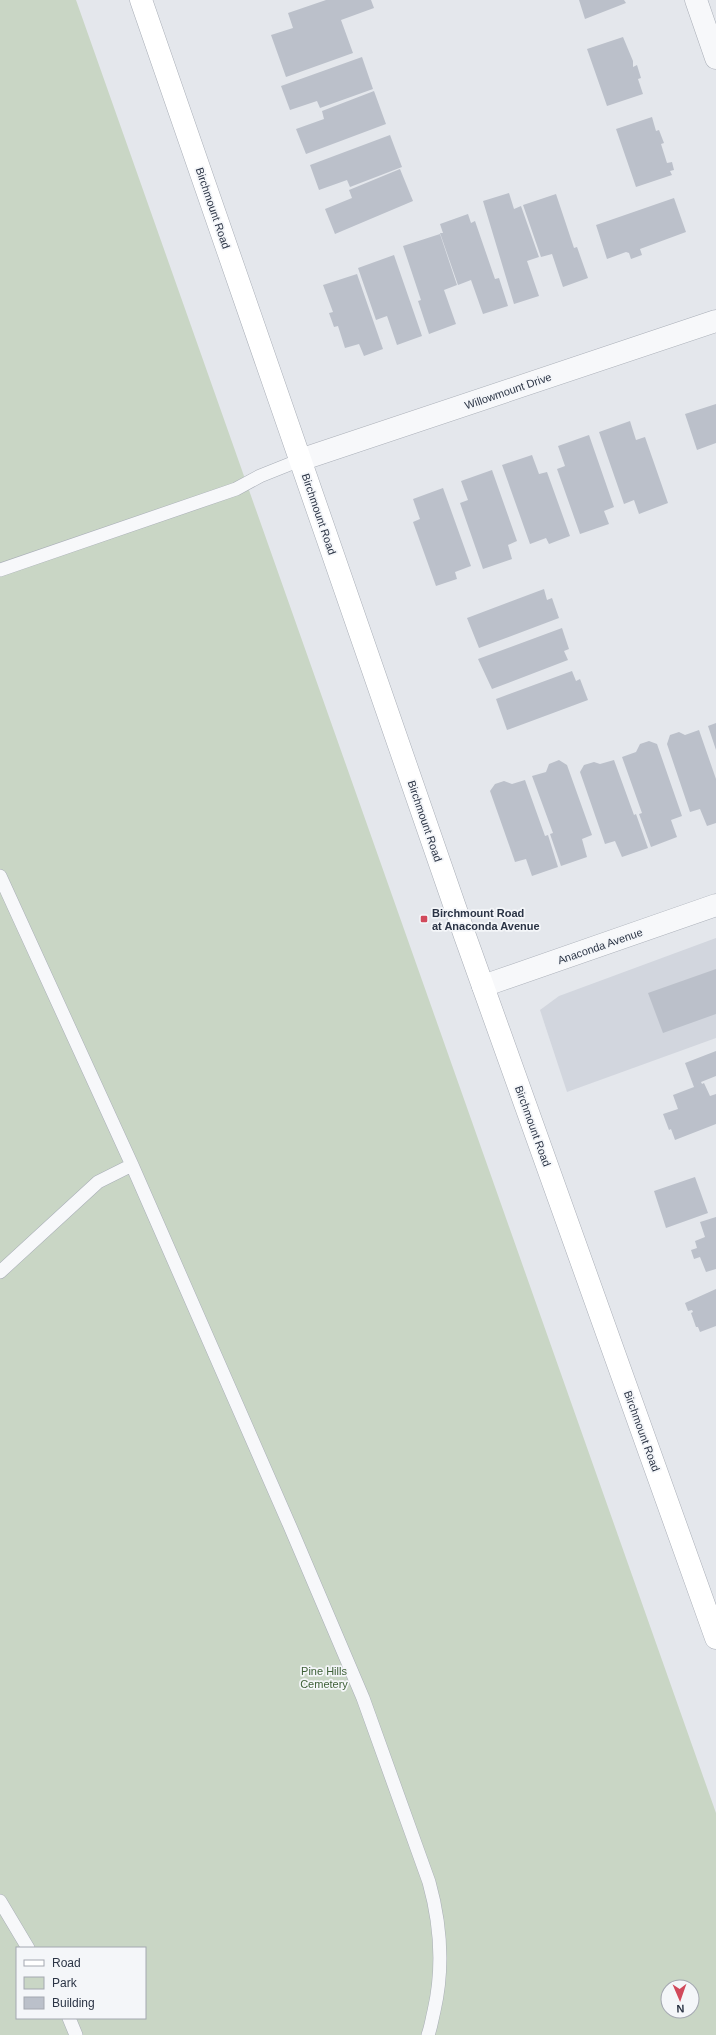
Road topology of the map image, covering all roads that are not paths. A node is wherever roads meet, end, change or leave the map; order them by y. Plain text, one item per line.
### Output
1 (141, 0) edge
2 (696, 0) edge
3 (716, 58) edge
4 (716, 321) edge
5 (300, 460) junction
6 (0, 570) edge
7 (0, 876) edge
8 (716, 905) edge
9 (483, 986) junction
10 (132, 1165) junction
11 (0, 1272) edge
12 (716, 1638) edge
13 (0, 1901) edge
14 (27, 1947) edge
15 (69, 2019) edge
16 (76, 2035) edge
17 (428, 2035) edge

1 - 5 main road, Birchmount Road
2 - 3 street
4 - 5 street, Willowmount Drive
5 - 6 lane
5 - 9 main road, Birchmount Road
7 - 10 lane
8 - 9 street, Anaconda Avenue
9 - 12 main road, Birchmount Road
10 - 11 lane
10 - 17 lane
13 - 14 lane
15 - 16 lane

